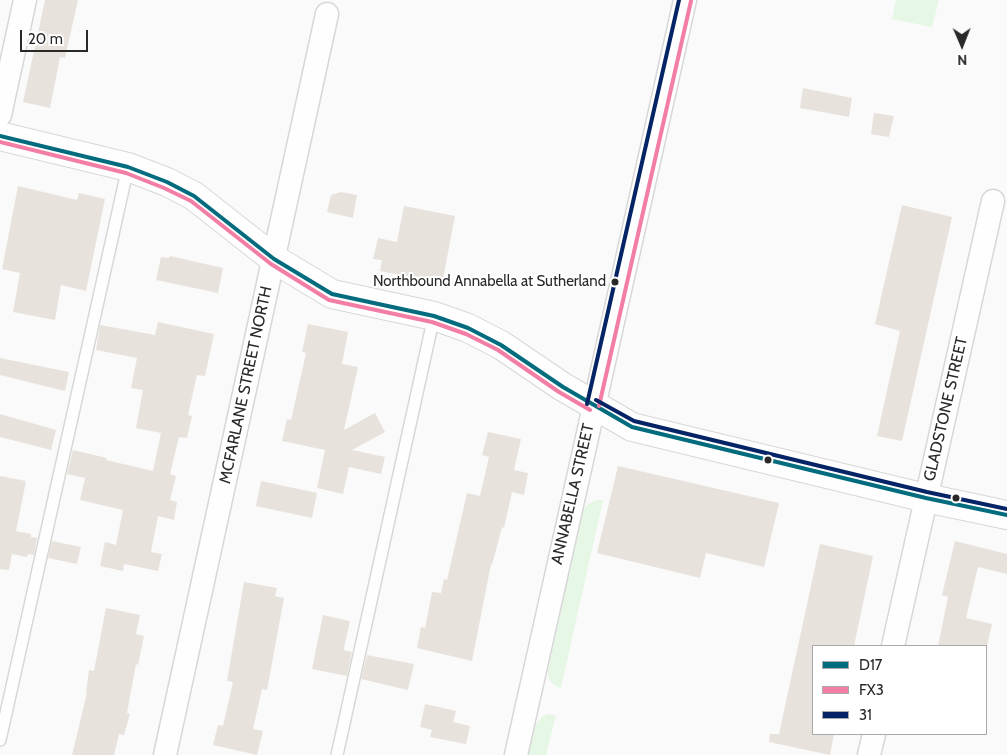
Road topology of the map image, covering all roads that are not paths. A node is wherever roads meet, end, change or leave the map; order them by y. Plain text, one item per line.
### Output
1 (25, 0) edge
2 (685, 0) edge
3 (327, 14) dead end
4 (0, 115) edge
5 (0, 136) edge
6 (128, 167) junction
7 (992, 201) dead end
8 (274, 259) junction
9 (434, 316) junction
10 (594, 405) junction
11 (926, 498) junction
12 (1007, 515) edge
13 (893, 645) edge
14 (874, 735) edge
15 (882, 735) edge
16 (0, 740) edge
17 (165, 755) edge
18 (338, 755) edge
19 (516, 755) edge
20 (869, 755) edge
21 (886, 755) edge

1 - 4 street
2 - 10 street, ANNABELLA STREET
3 - 8 street, MCFARLANE STREET NORTH
5 - 6 street
6 - 8 street
6 - 16 lane
7 - 11 street, GLADSTONE STREET
8 - 9 street
8 - 17 street, MCFARLANE STREET NORTH
9 - 10 street
9 - 18 lane
10 - 11 street
10 - 19 street, ANNABELLA STREET
11 - 12 street
11 - 13 street, GLADSTONE STREET
14 - 20 street
15 - 21 street

